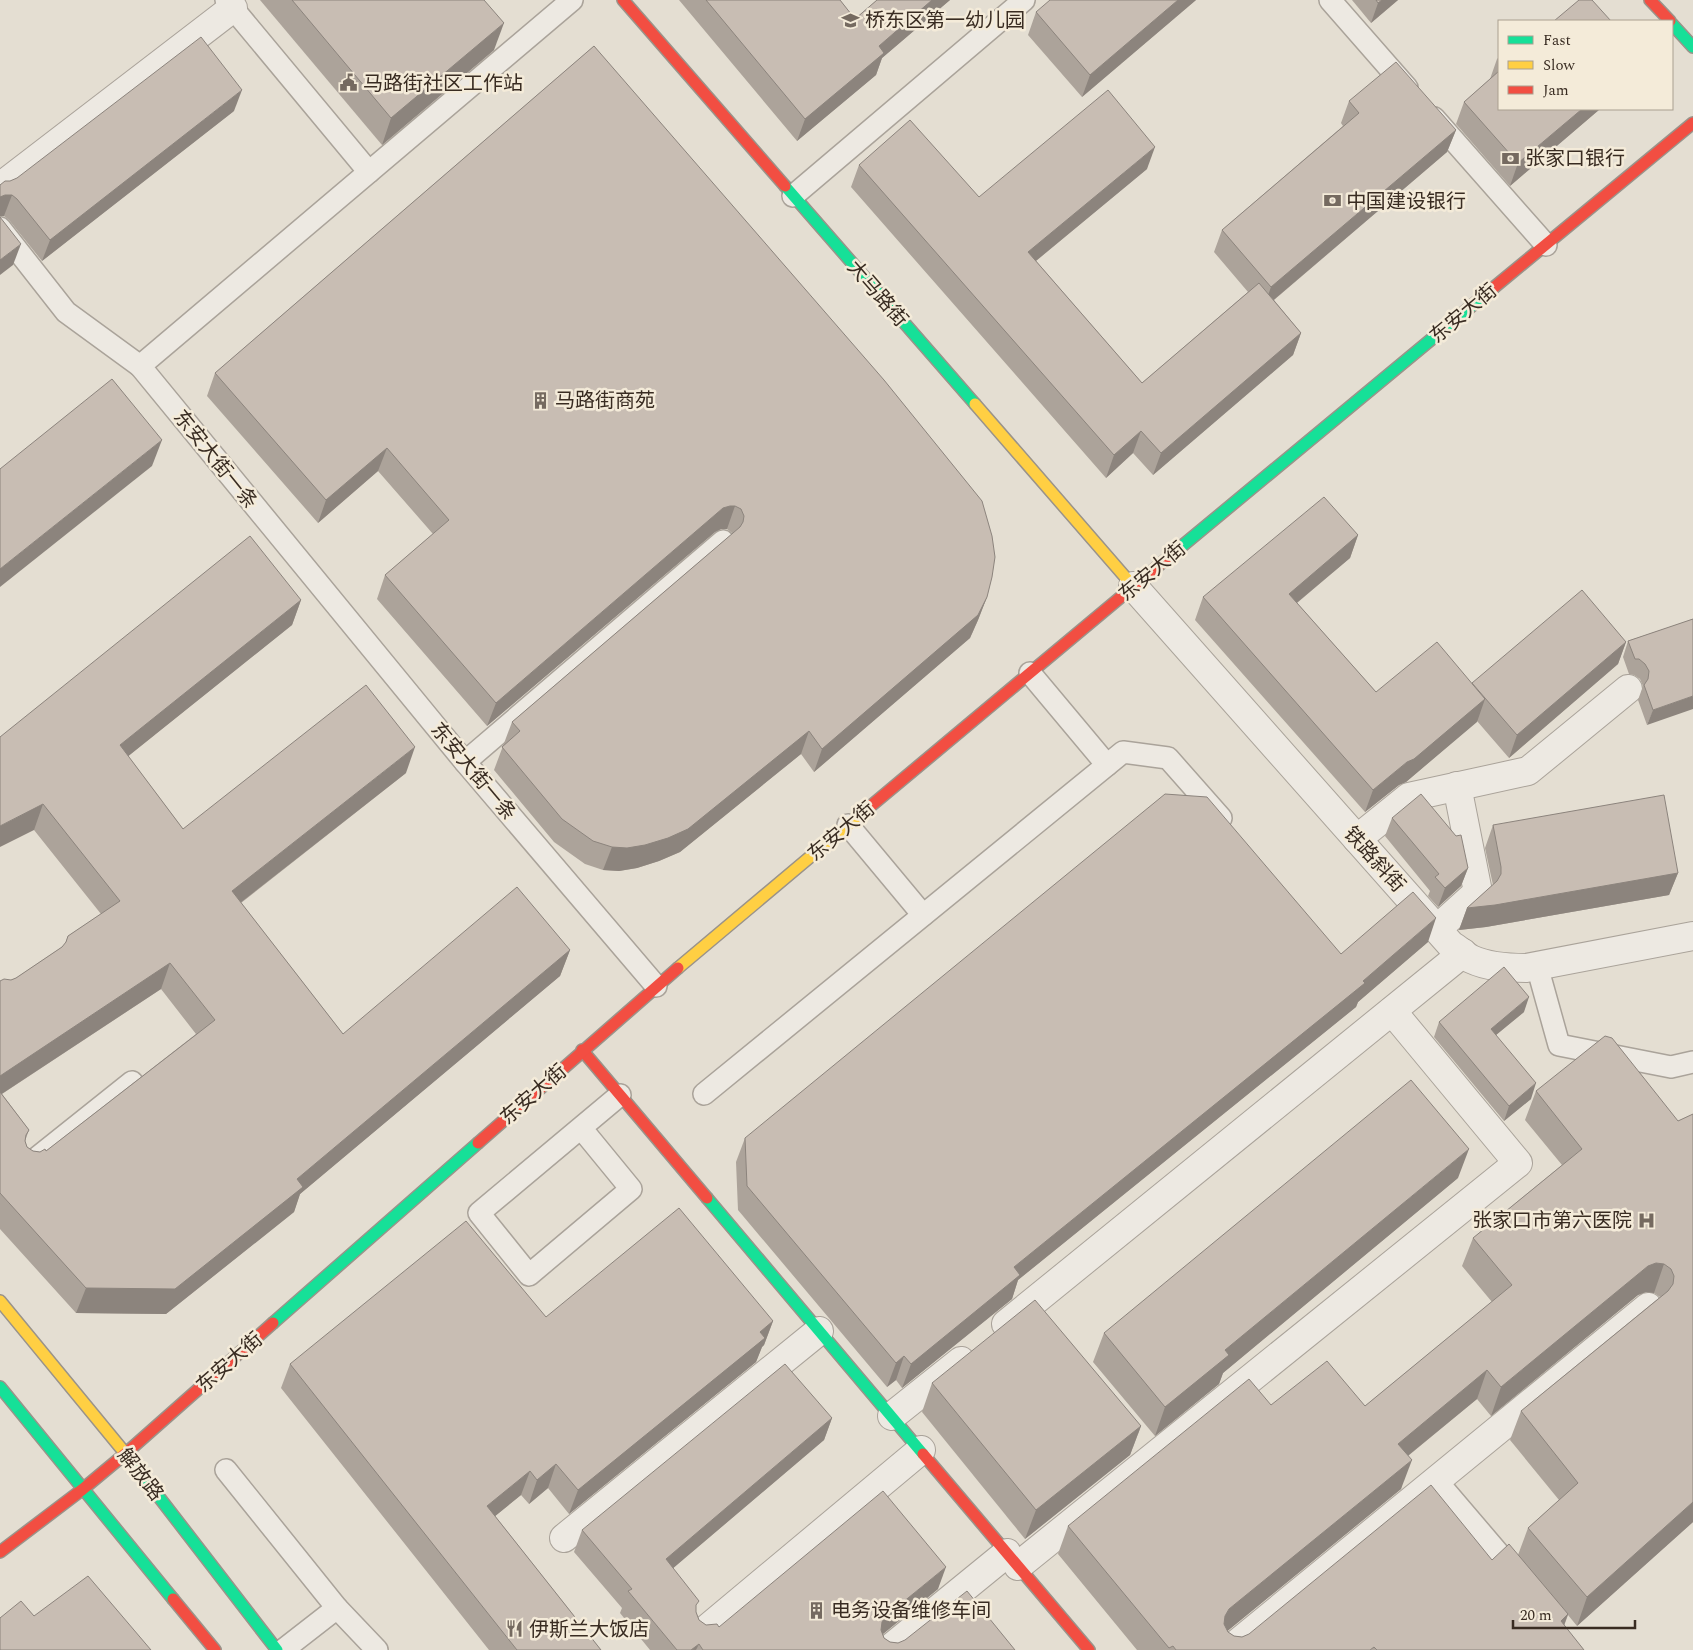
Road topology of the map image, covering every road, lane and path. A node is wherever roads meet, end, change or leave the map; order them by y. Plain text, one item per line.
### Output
1 (572, 0) edge
2 (622, 0) edge
3 (1024, 0) edge
4 (1330, 0) edge
5 (1650, 0) edge
6 (229, 4) edge
7 (1669, 20) edge
8 (1673, 24) edge
9 (1693, 47) edge
10 (1693, 123) edge
11 (369, 172) junction
12 (0, 187) edge
13 (793, 196) junction
14 (0, 228) edge
15 (1546, 245) junction
16 (140, 366) junction
17 (723, 541) edge
18 (1133, 586) junction
19 (1030, 673) junction
20 (1628, 689) dead end
21 (466, 762) junction
22 (1107, 765) junction
23 (1457, 786) junction
24 (848, 824) junction
25 (1233, 832) edge
26 (1357, 839) junction
27 (923, 915) junction
28 (1436, 929) junction
29 (1693, 936) edge
30 (1463, 953) junction
31 (1537, 966) junction
32 (656, 986) junction
33 (1392, 1011) junction
34 (582, 1050) junction
35 (1693, 1062) edge
36 (132, 1082) edge
37 (704, 1094) dead end
38 (620, 1095) junction
39 (580, 1128) junction
40 (28, 1165) edge
41 (0, 1301) edge
42 (1648, 1306) edge
43 (1027, 1307) junction
44 (1045, 1329) edge
45 (820, 1331) junction
46 (0, 1386) edge
47 (892, 1416) junction
48 (920, 1450) junction
49 (125, 1454) junction
50 (226, 1470) dead end
51 (1436, 1480) junction
52 (83, 1489) junction
53 (564, 1538) dead end
54 (0, 1552) edge
55 (1013, 1559) junction
56 (1530, 1591) edge
57 (337, 1608) junction
58 (703, 1632) edge
59 (215, 1650) edge
60 (277, 1650) edge
61 (283, 1650) edge
62 (377, 1650) edge
63 (888, 1650) edge
64 (1089, 1650) edge
65 (1229, 1650) edge

1 - 11 lane
2 - 13 main road, 大马路街
3 - 13 lane
4 - 15 lane
5 - 7 main road
6 - 11 lane
6 - 12 street
8 - 9 main road
10 - 15 main road, 东安大街
11 - 16 lane
13 - 18 main road, 大马路街
14 - 16 lane, 东安大街一条
15 - 18 main road, 东安大街
16 - 21 lane, 东安大街一条
17 - 21 lane
18 - 19 main road, 东安大街
18 - 26 street, 铁路斜街
19 - 22 lane
19 - 24 main road, 东安大街
20 - 23 street
21 - 32 lane, 东安大街一条
22 - 25 lane
22 - 27 lane
23 - 26 street
23 - 28 street
24 - 27 lane
24 - 32 main road, 东安大街
26 - 28 street, 铁路斜街
27 - 37 lane
28 - 30 street, 铁路斜街
29 - 31 street, 铁路斜街
30 - 31 street, 铁路斜街
30 - 33 street
31 - 35 lane
32 - 34 main road, 东安大街
33 - 43 street
33 - 55 street
34 - 38 main road
34 - 49 main road, 东安大街
36 - 40 lane
38 - 39 lane
38 - 45 main road
39 - 39 lane
41 - 49 main road, 解放路
42 - 51 street
43 - 44 street
43 - 47 street
45 - 47 main road
45 - 53 street
46 - 52 main road
47 - 48 main road
48 - 55 main road
48 - 58 street
49 - 52 main road, 东安大街
49 - 60 main road, 解放路
50 - 57 lane
51 - 56 lane
51 - 65 street
52 - 54 main road, 东安大街
52 - 59 main road
55 - 63 street
55 - 64 main road
57 - 61 lane
57 - 62 lane

